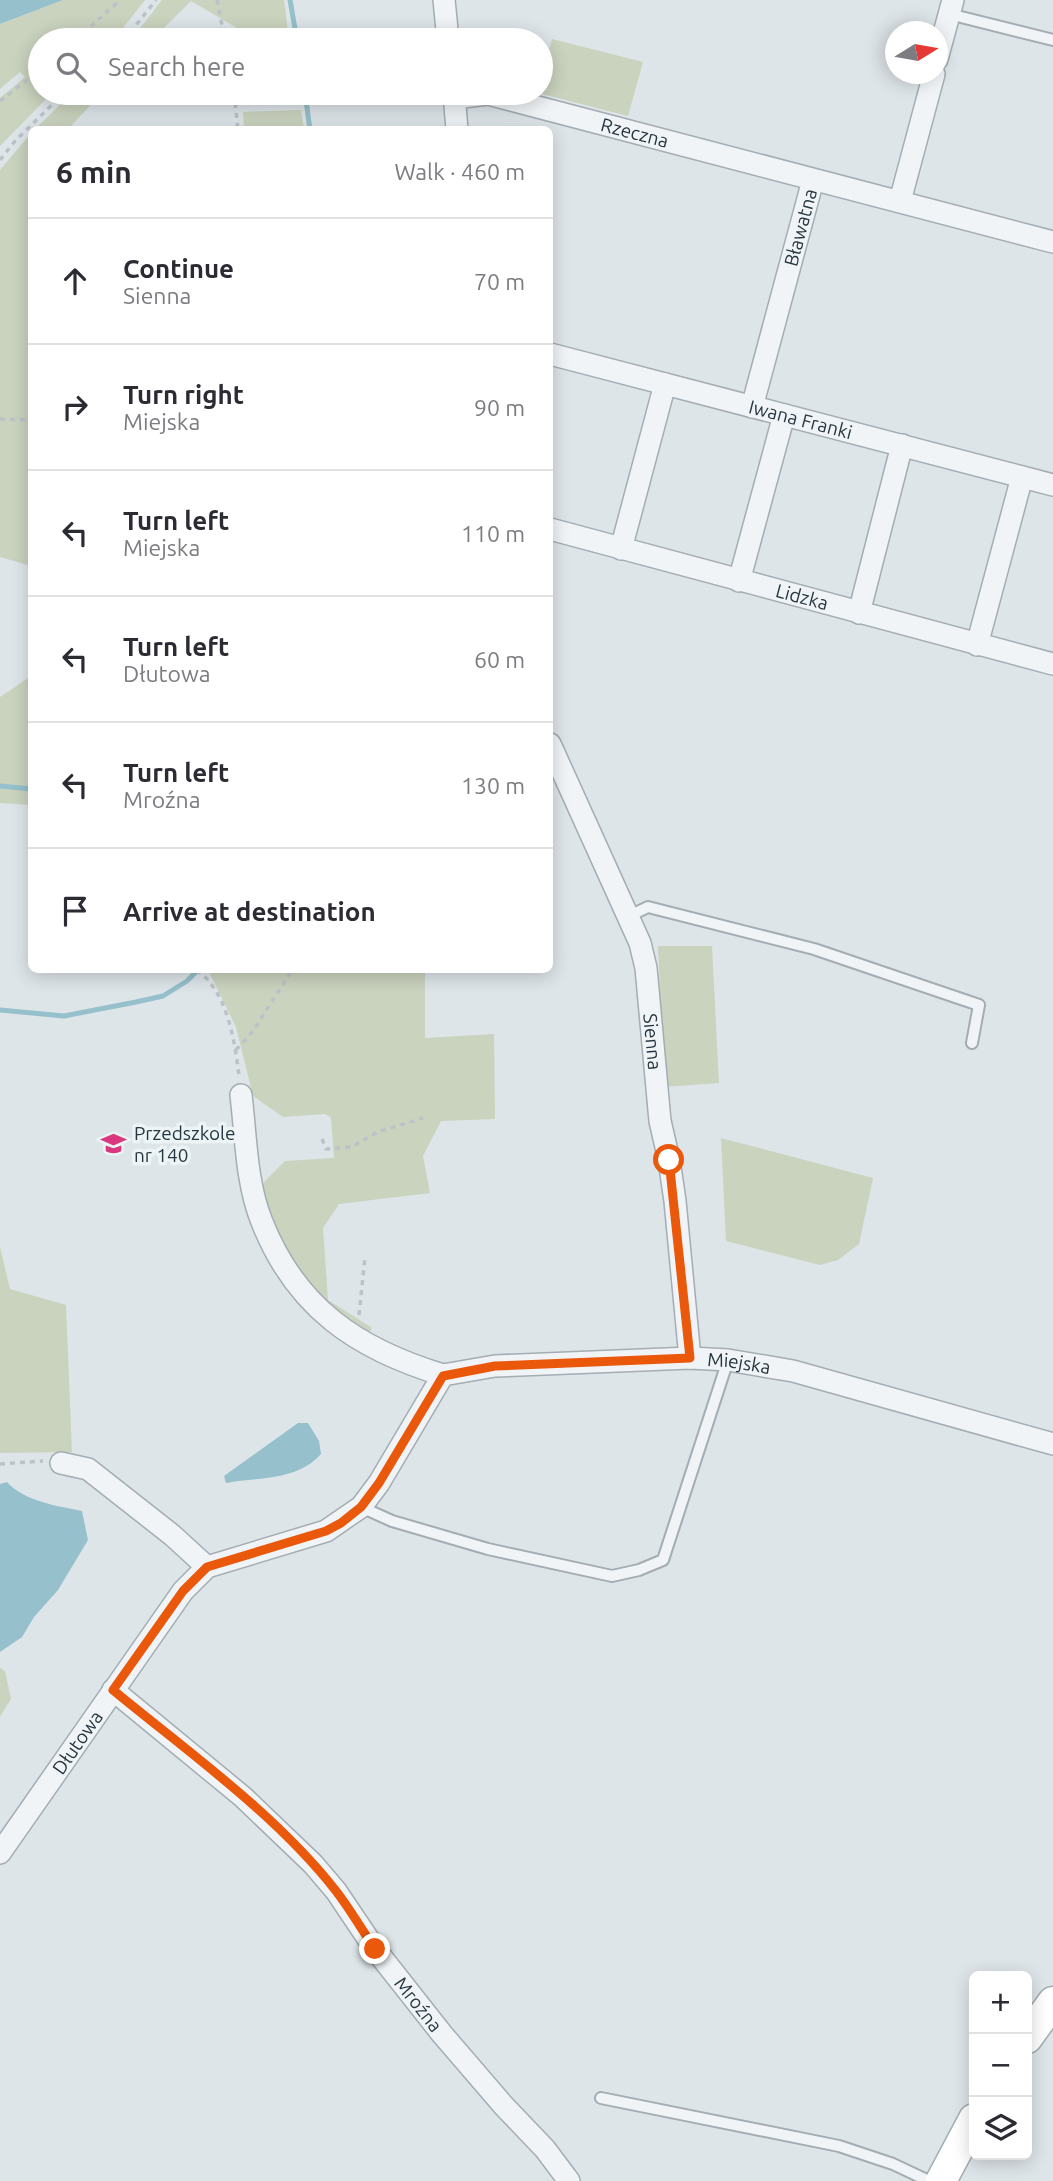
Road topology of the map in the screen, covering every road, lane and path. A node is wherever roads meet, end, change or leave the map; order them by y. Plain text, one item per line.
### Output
1 (121, 0) edge
2 (156, 0) edge
3 (217, 0) edge
4 (444, 0) edge
5 (951, 7) edge
6 (90, 28) edge
7 (134, 28) edge
8 (223, 28) edge
9 (447, 28) edge
10 (1053, 40) edge
11 (28, 79) edge
12 (931, 84) edge
13 (0, 101) edge
14 (52, 105) edge
15 (235, 105) edge
16 (455, 105) edge
17 (530, 105) edge
18 (30, 126) edge
19 (237, 126) edge
20 (457, 126) edge
21 (28, 128) edge
22 (0, 160) edge
23 (813, 180) junction
24 (901, 201) junction
25 (1053, 242) edge
26 (553, 356) edge
27 (665, 384) junction
28 (752, 407) junction
29 (784, 415) junction
30 (0, 419) edge
31 (28, 420) edge
32 (902, 445) junction
33 (1022, 477) junction
34 (1053, 485) edge
35 (553, 529) edge
36 (621, 550) junction
37 (739, 581) junction
38 (859, 613) junction
39 (977, 645) junction
40 (1053, 664) edge
41 (553, 751) edge
42 (629, 916) junction
43 (201, 973) edge
44 (290, 973) edge
45 (972, 1043) dead end
46 (236, 1050) junction
47 (241, 1095) joint
48 (423, 1118) dead end
49 (322, 1139) dead end
50 (365, 1257) dead end
51 (356, 1338) junction
52 (690, 1358) junction
53 (728, 1360) junction
54 (443, 1376) junction
55 (1053, 1444) edge
56 (61, 1463) joint
57 (0, 1464) edge
58 (361, 1507) junction
59 (207, 1567) junction
60 (113, 1690) junction
61 (0, 1853) edge
62 (1053, 2002) edge
63 (1030, 2034) edge
64 (601, 2098) dead end
65 (969, 2128) edge
66 (569, 2181) edge
67 (929, 2181) edge
68 (941, 2181) edge

1 - 6 path
2 - 7 path
3 - 8 path
4 - 9 street
5 - 10 lane
11 - 13 path
12 - 24 street
14 - 18 path
15 - 19 path
16 - 20 street
17 - 23 street, Rzeczna
21 - 22 path
23 - 24 street, Bławatna
23 - 28 street, Bławatna
24 - 25 street
26 - 27 street, Iwana Franki
27 - 28 street, Iwana Franki
27 - 36 street
28 - 29 street, Iwana Franki
29 - 32 street, Iwana Franki
29 - 37 street
30 - 31 path
32 - 33 street, Iwana Franki
32 - 38 street
33 - 34 street, Iwana Franki
33 - 39 street
35 - 36 street, Lidzka
36 - 37 street, Lidzka
37 - 38 street, Lidzka
38 - 39 street, Lidzka
39 - 40 street, Lidzka
41 - 42 street, Sienna
42 - 45 lane
42 - 52 street, Sienna
43 - 46 path
44 - 46 path
46 - 47 path
47 - 51 street
48 - 49 path
50 - 51 path
51 - 54 street
52 - 53 street, Miejska
52 - 54 street, Miejska
53 - 55 street, Miejska
53 - 58 lane
54 - 58 street
56 - 57 path
56 - 59 street
58 - 59 street
59 - 60 street, Dłutowa
60 - 61 street, Dłutowa
60 - 66 street, Mroźna
62 - 63 street
64 - 67 lane
65 - 68 street

